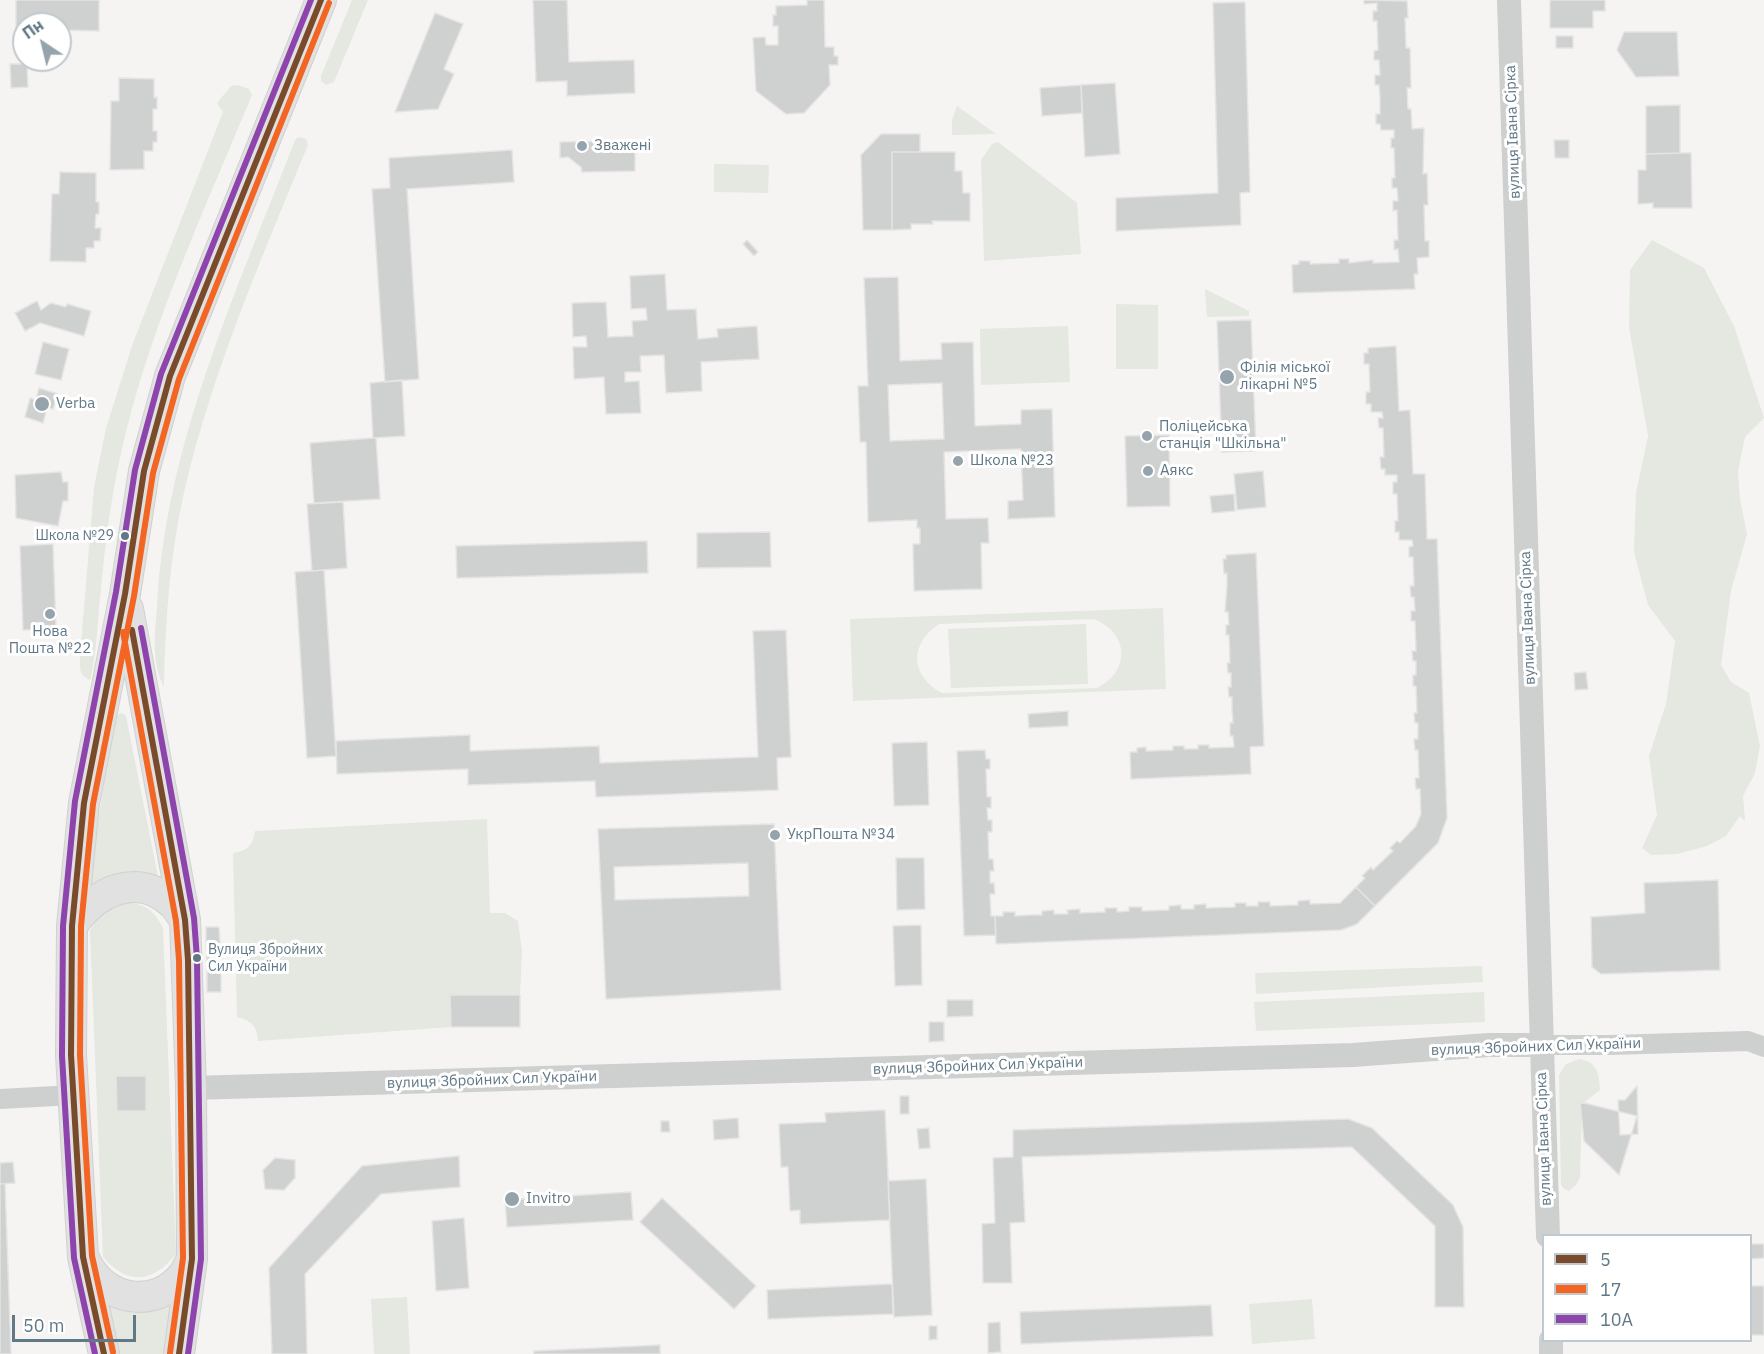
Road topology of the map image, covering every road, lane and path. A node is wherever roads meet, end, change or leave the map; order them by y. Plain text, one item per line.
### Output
1 (321, 0) edge
2 (1509, 0) edge
3 (125, 594) junction
4 (185, 920) junction
5 (72, 926) junction
6 (1541, 1045) junction
7 (1764, 1047) edge
8 (191, 1088) junction
9 (73, 1095) junction
10 (0, 1099) edge
11 (1548, 1234) edge
12 (83, 1257) junction
13 (192, 1259) junction
14 (104, 1354) edge
15 (179, 1354) edge

1 - 3 main road
2 - 6 street, вулиця Івана Сірка
3 - 4 main road
3 - 5 main road
4 - 5 main road
4 - 8 main road
5 - 9 main road
6 - 7 street, вулиця Збройних Сил України
6 - 8 street, вулиця Збройних Сил України
6 - 11 street, вулиця Івана Сірка
8 - 13 main road
9 - 10 street
9 - 12 main road
12 - 13 main road
12 - 14 main road
13 - 15 main road

